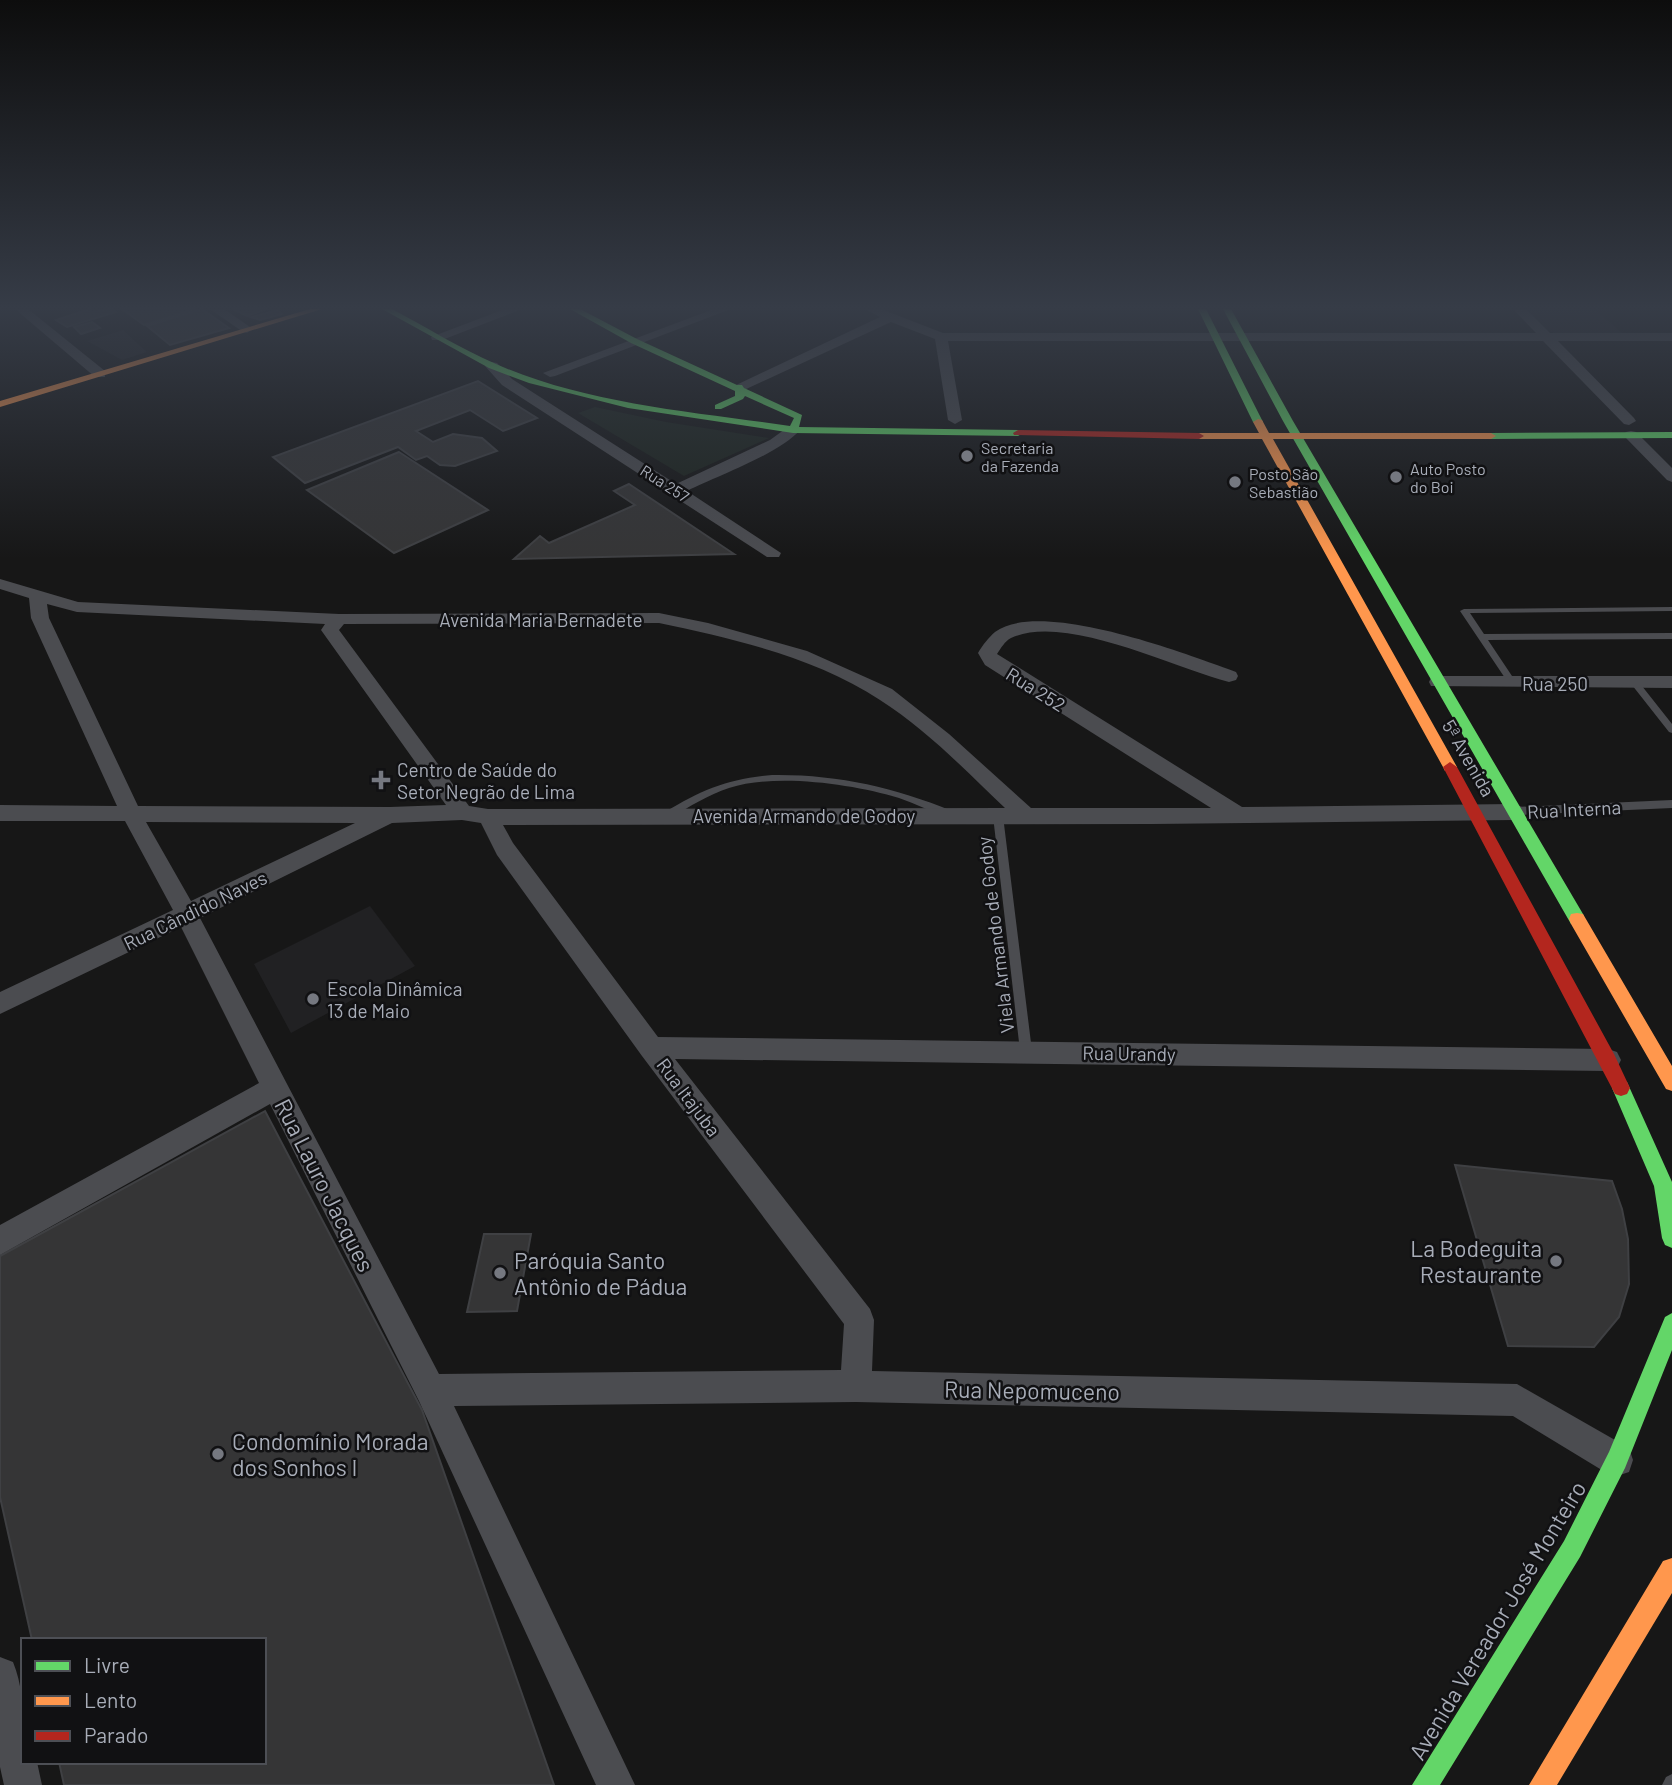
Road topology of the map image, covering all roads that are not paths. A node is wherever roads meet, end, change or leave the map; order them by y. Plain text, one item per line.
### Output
1 (39, 392) edge
2 (524, 392) edge
3 (573, 392) edge
4 (633, 392) edge
5 (740, 392) edge
6 (747, 392) edge
7 (951, 392) edge
8 (1243, 392) edge
9 (1272, 392) edge
10 (1597, 392) edge
11 (578, 394) junction
12 (0, 404) edge
13 (718, 407) junction
14 (556, 413) junction
15 (955, 420) junction
16 (1288, 421) junction
17 (1672, 421) edge
18 (1258, 422) junction
19 (796, 423) junction
20 (1630, 428) junction
21 (1672, 435) edge
22 (1266, 437) junction
23 (1297, 437) junction
24 (1672, 477) edge
25 (676, 490) junction
26 (773, 553) dead end
27 (0, 584) edge
28 (38, 597) junction
29 (1672, 609) edge
30 (339, 619) junction
31 (1672, 636) edge
32 (1482, 637) junction
33 (1229, 676) dead end
34 (1438, 682) junction
35 (1512, 682) junction
36 (1672, 682) edge
37 (1635, 683) junction
38 (1672, 730) edge
39 (1671, 805) edge
40 (462, 812) junction
41 (1476, 812) junction
42 (1514, 812) junction
43 (0, 813) edge
44 (1237, 814) junction
45 (132, 815) junction
46 (390, 815) junction
47 (668, 815) junction
48 (952, 816) junction
49 (998, 816) junction
50 (1026, 816) junction
51 (488, 817) junction
52 (187, 915) junction
53 (0, 1004) edge
54 (651, 1048) junction
55 (1026, 1051) junction
56 (1608, 1060) junction
57 (1672, 1083) edge
58 (276, 1087) junction
59 (1672, 1238) edge
60 (0, 1241) edge
61 (1672, 1324) edge
62 (856, 1386) junction
63 (430, 1390) junction
64 (1617, 1460) junction
65 (1672, 1570) edge
66 (0, 1675) edge
67 (611, 1782) edge
68 (23, 1785) edge
69 (1425, 1785) edge
70 (1542, 1785) edge

1 - 12 main road
2 - 14 street, Rua 257
3 - 11 main road
4 - 13 main road
5 - 13 main road
6 - 19 main road
7 - 15 street
8 - 18 main road, 5ª Avenida
9 - 16 main road, 5ª Avenida
10 - 20 street
11 - 14 street
11 - 19 main road
13 - 19 main road
14 - 25 street, Rua 257
15 - 18 main road
15 - 19 main road
16 - 18 main road
16 - 20 main road
16 - 23 main road, 5ª Avenida
17 - 20 main road
18 - 22 main road, 5ª Avenida
19 - 22 main road
19 - 25 street
20 - 21 main road
20 - 23 main road
20 - 24 street
22 - 23 main road
22 - 41 main road, 5ª Avenida
23 - 34 main road, 5ª Avenida
25 - 26 street, Rua 257
27 - 28 street, Avenida Maria Bernadete
28 - 30 street, Avenida Maria Bernadete
28 - 45 street, Rua Lauro Jacques
29 - 32 lane
30 - 40 street
30 - 50 street, Avenida Maria Bernadete
31 - 32 lane
32 - 35 lane
33 - 44 street, Rua 252
34 - 35 street, Rua 250
34 - 42 main road, 5ª Avenida
35 - 37 street, Rua 250
36 - 37 street, Rua 250
37 - 38 lane
39 - 42 lane, Rua Interna
40 - 46 street, Avenida Armando de Godoy
40 - 51 street, Avenida Armando de Godoy
41 - 42 street, Rua Interna
41 - 44 street, Avenida Armando de Godoy
41 - 56 main road, 5ª Avenida
42 - 57 main road, 5ª Avenida
43 - 45 street, Avenida Armando de Godoy
44 - 50 street, Avenida Armando de Godoy
45 - 46 street, Avenida Armando de Godoy
45 - 52 street, Rua Lauro Jacques
46 - 52 street, Rua Cândido Naves
47 - 48 street, Avenida Armando de Godoy
47 - 48 lane
47 - 51 street, Avenida Armando de Godoy
48 - 49 street, Avenida Armando de Godoy
49 - 50 street, Avenida Armando de Godoy
49 - 55 lane, Viela Armando de Godoy
51 - 54 street, Rua Itajuba
52 - 53 street, Rua Cândido Naves
52 - 58 street, Rua Lauro Jacques
54 - 55 street, Rua Urandy
54 - 62 street, Rua Itajuba
55 - 56 street, Rua Urandy
56 - 59 main road, 5ª Avenida
58 - 60 street
58 - 63 street, Rua Lauro Jacques
61 - 64 main road, Avenida Vereador José Monteiro
62 - 63 street, Rua Nepomuceno
62 - 64 street, Rua Nepomuceno
63 - 67 street, Rua Lauro Jacques
64 - 69 main road, Avenida Vereador José Monteiro
65 - 70 main road
66 - 68 street

